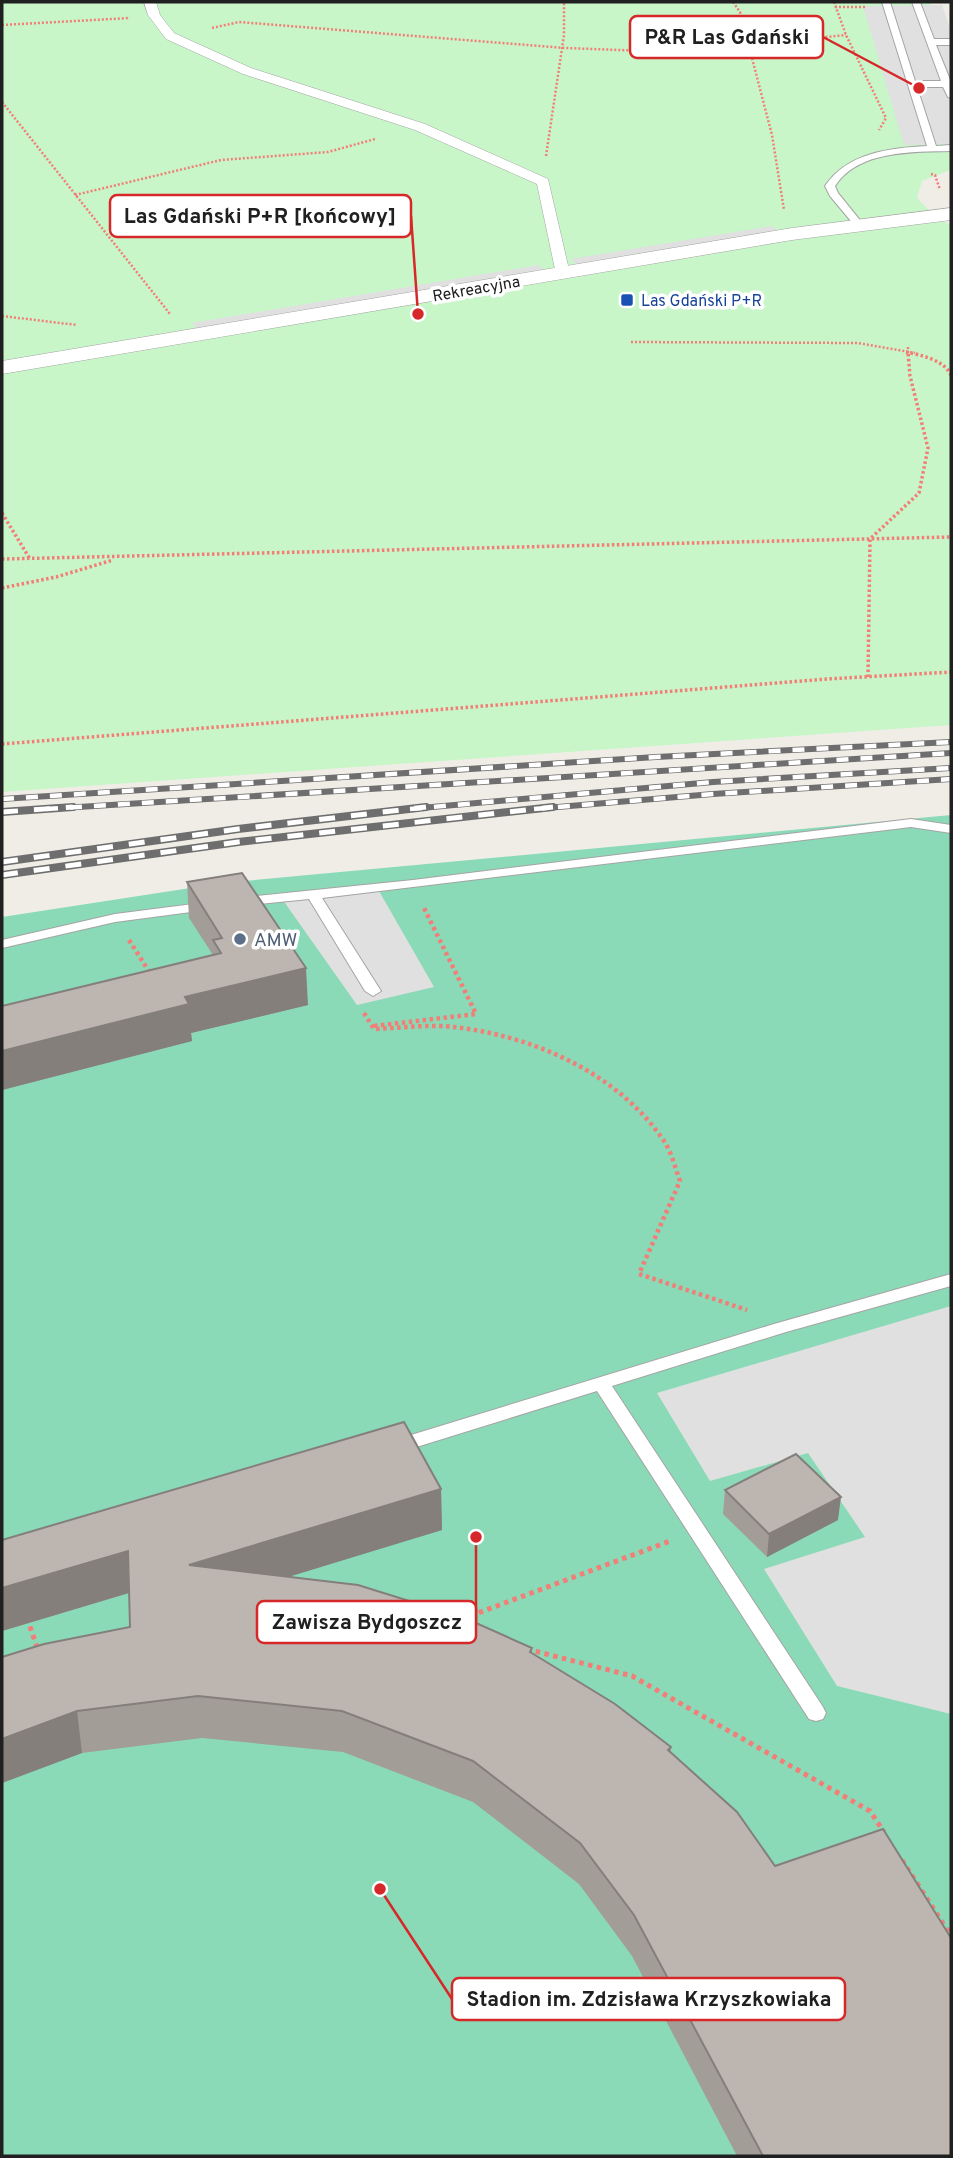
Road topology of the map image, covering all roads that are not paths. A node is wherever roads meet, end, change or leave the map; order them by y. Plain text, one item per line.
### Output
1 (886, 2) edge
2 (916, 2) edge
3 (152, 8) edge
4 (931, 42) junction
5 (951, 42) edge
6 (911, 84) junction
7 (948, 84) junction
8 (951, 95) edge
9 (932, 148) junction
10 (951, 148) edge
11 (951, 202) edge
12 (951, 214) edge
13 (863, 223) junction
14 (563, 274) junction
15 (2, 368) edge
16 (951, 828) edge
17 (312, 893) junction
18 (2, 944) edge
19 (373, 991) dead end
20 (951, 1280) edge
21 (602, 1384) junction
22 (378, 1452) edge
23 (816, 1713) dead end

1 - 6 lane
2 - 4 lane
3 - 14 street
4 - 5 lane
4 - 7 lane
6 - 7 lane
6 - 9 lane
7 - 8 lane
9 - 10 lane
9 - 13 lane
11 - 13 street, Rekreacyjna
12 - 13 street, Rekreacyjna
13 - 14 street, Rekreacyjna
14 - 15 street, Rekreacyjna
16 - 17 lane
17 - 18 lane
17 - 19 lane
20 - 21 lane
21 - 22 lane
21 - 23 lane

